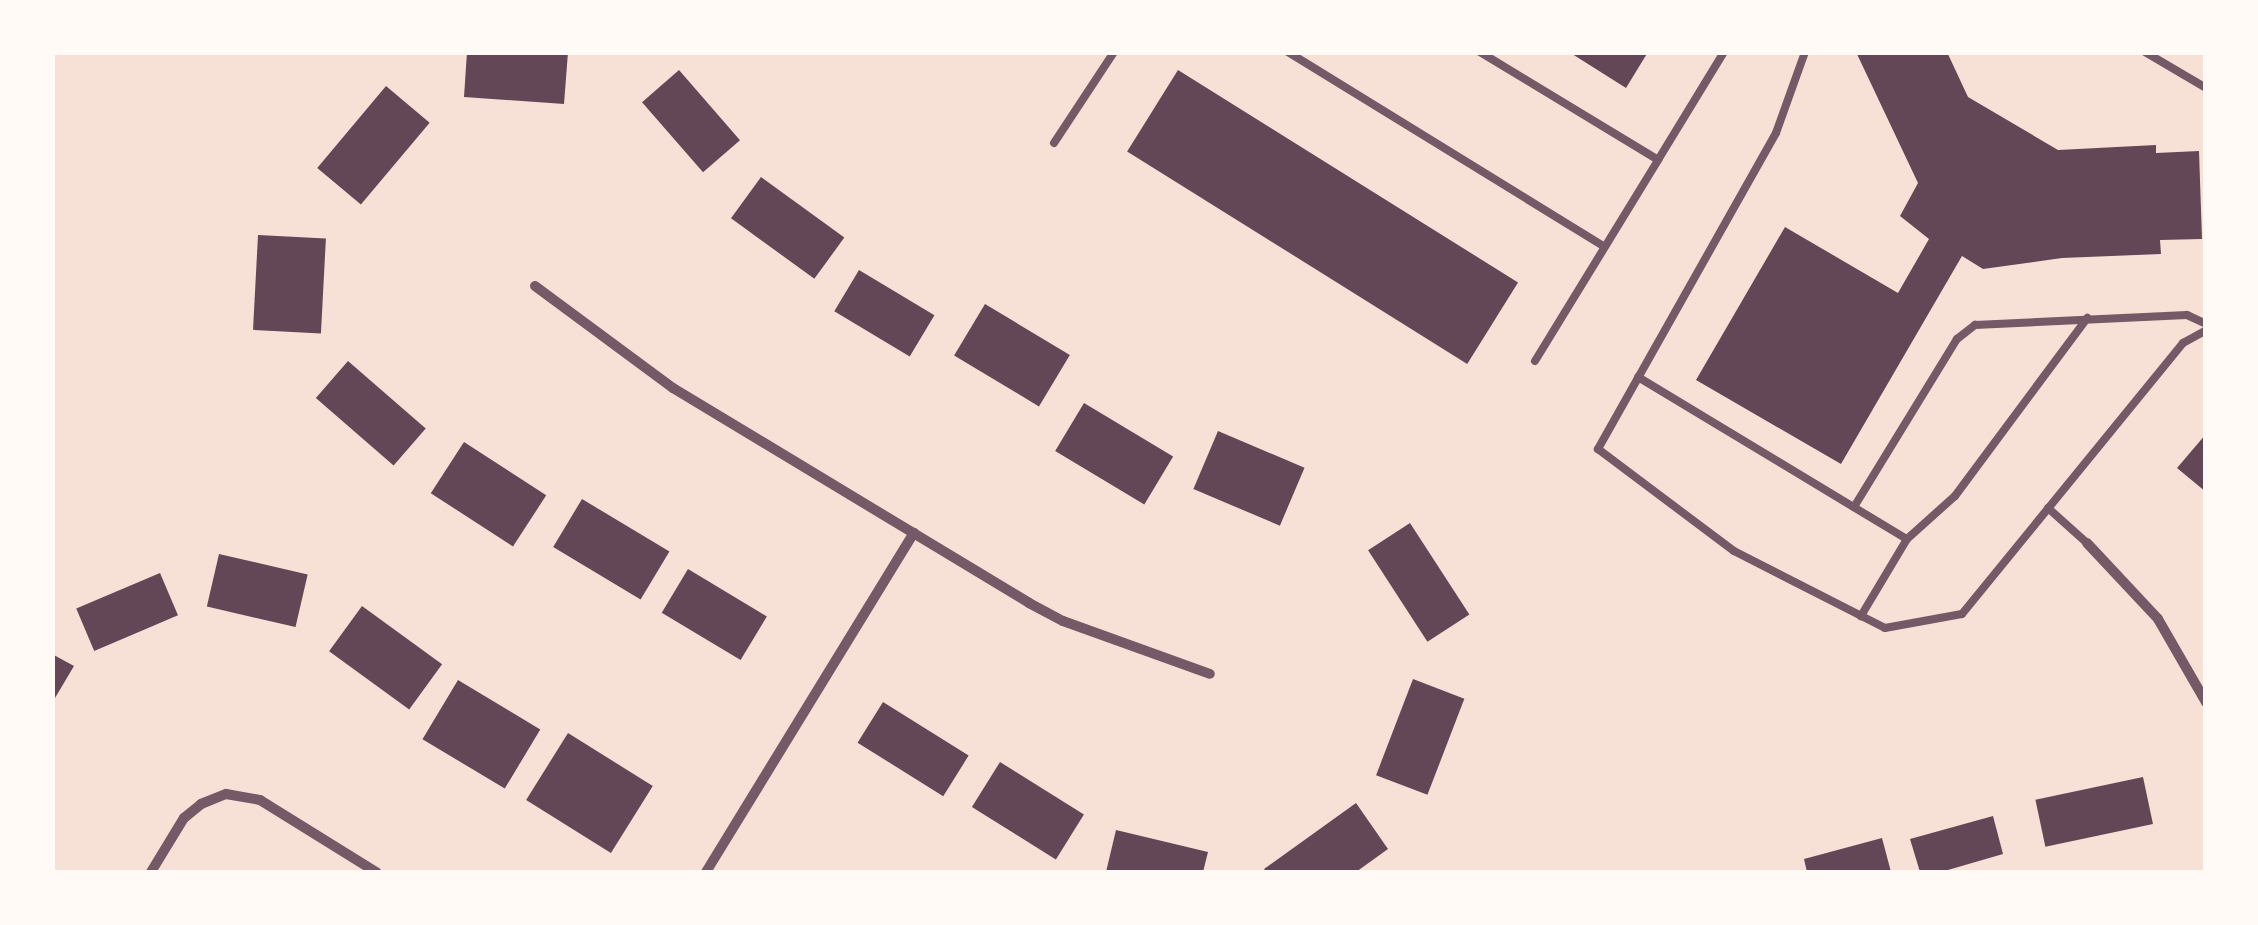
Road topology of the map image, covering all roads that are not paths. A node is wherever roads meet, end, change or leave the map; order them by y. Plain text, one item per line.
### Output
1 (1114, 52) edge
2 (1288, 52) edge
3 (1480, 52) edge
4 (1724, 52) edge
5 (1805, 52) edge
6 (2146, 52) edge
7 (2206, 88) edge
8 (1054, 143) dead end
9 (1658, 160) junction
10 (1602, 245) junction
11 (535, 286) dead end
12 (2086, 318) junction
13 (2206, 327) edge
14 (1535, 361) dead end
15 (1638, 377) junction
16 (1854, 507) junction
17 (2048, 508) junction
18 (914, 533) junction
19 (1907, 539) junction
20 (2086, 544) joint
21 (1861, 616) junction
22 (1210, 674) dead end
23 (2206, 702) edge
24 (151, 872) edge
25 (376, 872) edge
26 (706, 872) edge

1 - 8 lane
2 - 10 lane
3 - 9 lane
4 - 9 lane
5 - 15 lane
6 - 7 lane
9 - 10 lane
10 - 14 lane
11 - 18 street
12 - 13 lane
12 - 16 lane
12 - 19 lane
13 - 17 lane
15 - 16 lane
15 - 21 lane
16 - 19 lane
17 - 20 lane
17 - 21 lane
18 - 22 street
18 - 26 street
19 - 21 lane
20 - 23 street
24 - 25 street

